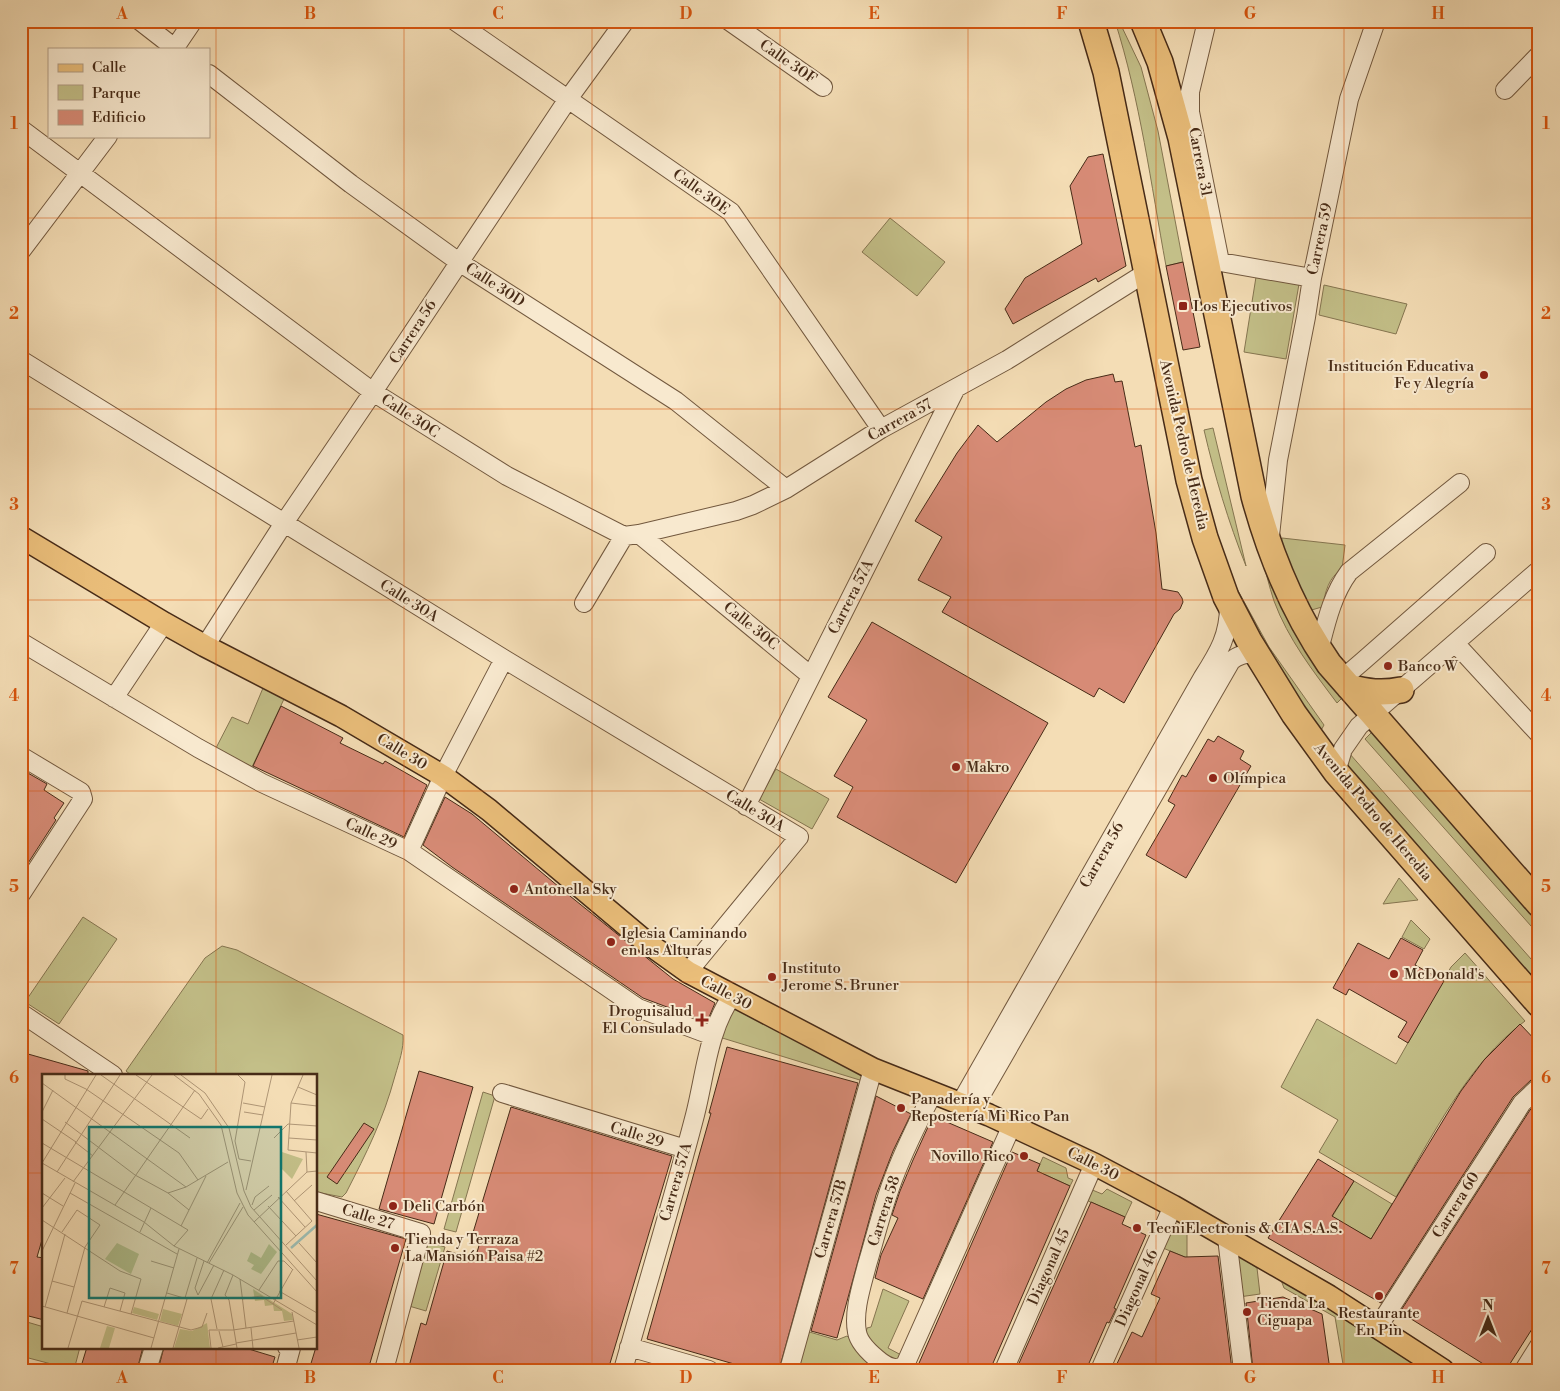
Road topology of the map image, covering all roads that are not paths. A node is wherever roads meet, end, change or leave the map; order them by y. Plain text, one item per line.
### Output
1 (140, 21) edge
2 (193, 21) edge
3 (455, 21) edge
4 (626, 21) edge
5 (728, 21) edge
6 (1091, 21) edge
7 (1143, 21) edge
8 (1207, 21) edge
9 (1376, 21) edge
10 (175, 48) edge
11 (1539, 55) edge
12 (210, 75) edge
13 (823, 86) dead end
14 (1505, 90) dead end
15 (568, 99) junction
16 (21, 129) edge
17 (106, 138) edge
18 (80, 173) junction
19 (24, 241) edge
20 (459, 262) junction
21 (1147, 272) junction
22 (1312, 278) junction
23 (21, 360) edge
24 (956, 388) junction
25 (373, 392) junction
26 (881, 429) junction
27 (1278, 460) junction
28 (1248, 472) junction
29 (1460, 483) dead end
30 (786, 489) junction
31 (284, 524) junction
32 (631, 535) junction
33 (21, 537) edge
34 (1270, 548) junction
35 (1486, 553) dead end
36 (1538, 571) edge
37 (1229, 602) junction
38 (584, 603) dead end
39 (1329, 612) junction
40 (1303, 621) junction
41 (164, 623) junction
42 (21, 642) edge
43 (1455, 643) junction
44 (206, 646) junction
45 (1319, 650) junction
46 (1256, 653) junction
47 (504, 660) junction
48 (811, 676) junction
49 (1345, 683) junction
50 (1401, 690) junction
51 (114, 698) junction
52 (1372, 714) junction
53 (1539, 734) edge
54 (1396, 742) junction
55 (21, 756) edge
56 (1336, 772) junction
57 (443, 776) junction
58 (746, 806) junction
59 (410, 851) junction
60 (21, 894) edge
61 (1539, 904) edge
62 (688, 972) junction
63 (1515, 976) junction
64 (1539, 986) edge
65 (732, 996) junction
66 (1539, 1004) edge
67 (21, 1013) edge
68 (713, 1036) junction
69 (873, 1069) junction
70 (112, 1074) edge
71 (1539, 1087) edge
72 (502, 1093) dead end
73 (932, 1093) junction
74 (967, 1106) junction
75 (1012, 1125) junction
76 (686, 1149) junction
77 (1094, 1164) junction
78 (318, 1202) edge
79 (1173, 1206) junction
80 (1227, 1238) junction
81 (1378, 1327) junction
82 (1539, 1346) edge
83 (629, 1347) junction
84 (154, 1348) edge
85 (289, 1348) edge
86 (147, 1370) edge
87 (285, 1370) edge
88 (384, 1370) edge
89 (623, 1370) edge
90 (709, 1370) edge
91 (789, 1370) edge
92 (1004, 1370) edge
93 (1100, 1370) edge
94 (1243, 1370) edge
95 (1443, 1370) edge
96 (1524, 1370) edge

1 - 10 street
2 - 10 street
3 - 15 street, Calle 30E
4 - 15 street, Carrera 56
5 - 13 street, Calle 30F
6 - 21 highway, Avenida Pedro de Heredia
7 - 28 highway
8 - 22 street, Carrera 31
9 - 22 street, Carrera 59
11 - 14 street
12 - 20 street, Calle 30D
15 - 20 street, Carrera 56
15 - 26 street, Calle 30E
16 - 18 street, Calle 30C
17 - 18 street
18 - 19 street
18 - 25 street, Calle 30C
20 - 25 street, Carrera 56
20 - 30 street, Calle 30D
21 - 24 street, Carrera 57
21 - 37 highway, Avenida Pedro de Heredia
22 - 27 street, Carrera 59
23 - 31 street, Calle 30A
24 - 26 street, Carrera 57
24 - 48 street, Carrera 57A
25 - 31 street, Carrera 56
25 - 32 street, Calle 30C
26 - 30 street, Carrera 57
27 - 28 street
27 - 34 street, Carrera 59
28 - 34 highway
29 - 39 street
30 - 32 street, Carrera 57
31 - 44 street, Carrera 56
31 - 47 street, Calle 30A
32 - 38 street
32 - 48 street, Calle 30C
33 - 41 main road, Calle 30
34 - 40 highway
35 - 49 street
36 - 43 street
37 - 46 highway, Avenida Pedro de Heredia
37 - 74 street, Carrera 56
39 - 40 street
39 - 45 street
40 - 45 highway
41 - 44 main road, Calle 30
41 - 51 street
42 - 51 street, Calle 29
43 - 50 street
43 - 53 street
44 - 57 main road, Calle 30
45 - 49 highway
46 - 56 highway, Avenida Pedro de Heredia
46 - 74 street, Carrera 56
47 - 57 street
47 - 58 street, Calle 30A
48 - 58 street, Carrera 57A
49 - 50 highway
49 - 52 highway
50 - 52 street
50 - 54 street
51 - 59 street, Calle 29
52 - 54 highway
52 - 56 street
54 - 61 highway
55 - 60 street
56 - 63 highway, Avenida Pedro de Heredia
57 - 59 street
57 - 62 main road, Calle 30
58 - 62 street, Calle 30A
59 - 68 street, Calle 29
62 - 65 main road, Calle 30
63 - 64 highway
63 - 66 highway, Avenida Pedro de Heredia
65 - 68 street, Carrera 57A
65 - 69 main road, Calle 30
67 - 70 street
68 - 76 street, Carrera 57A
69 - 73 main road, Calle 30
69 - 91 street, Carrera 57B
71 - 81 street, Carrera 60
72 - 76 street, Calle 29
73 - 74 main road, Calle 30
73 - 75 street, Carrera 58
74 - 75 main road, Calle 30
75 - 77 main road, Calle 30
76 - 83 street, Carrera 57A
77 - 79 main road, Calle 30
77 - 92 street, Diagonal 45
78 - 88 street, Calle 27
79 - 80 main road, Calle 30
79 - 93 street, Diagonal 46
80 - 81 main road, Calle 30
80 - 94 street
81 - 95 main road, Calle 30
82 - 96 street
83 - 89 street, Carrera 57A
83 - 90 street
84 - 86 street
85 - 87 street

